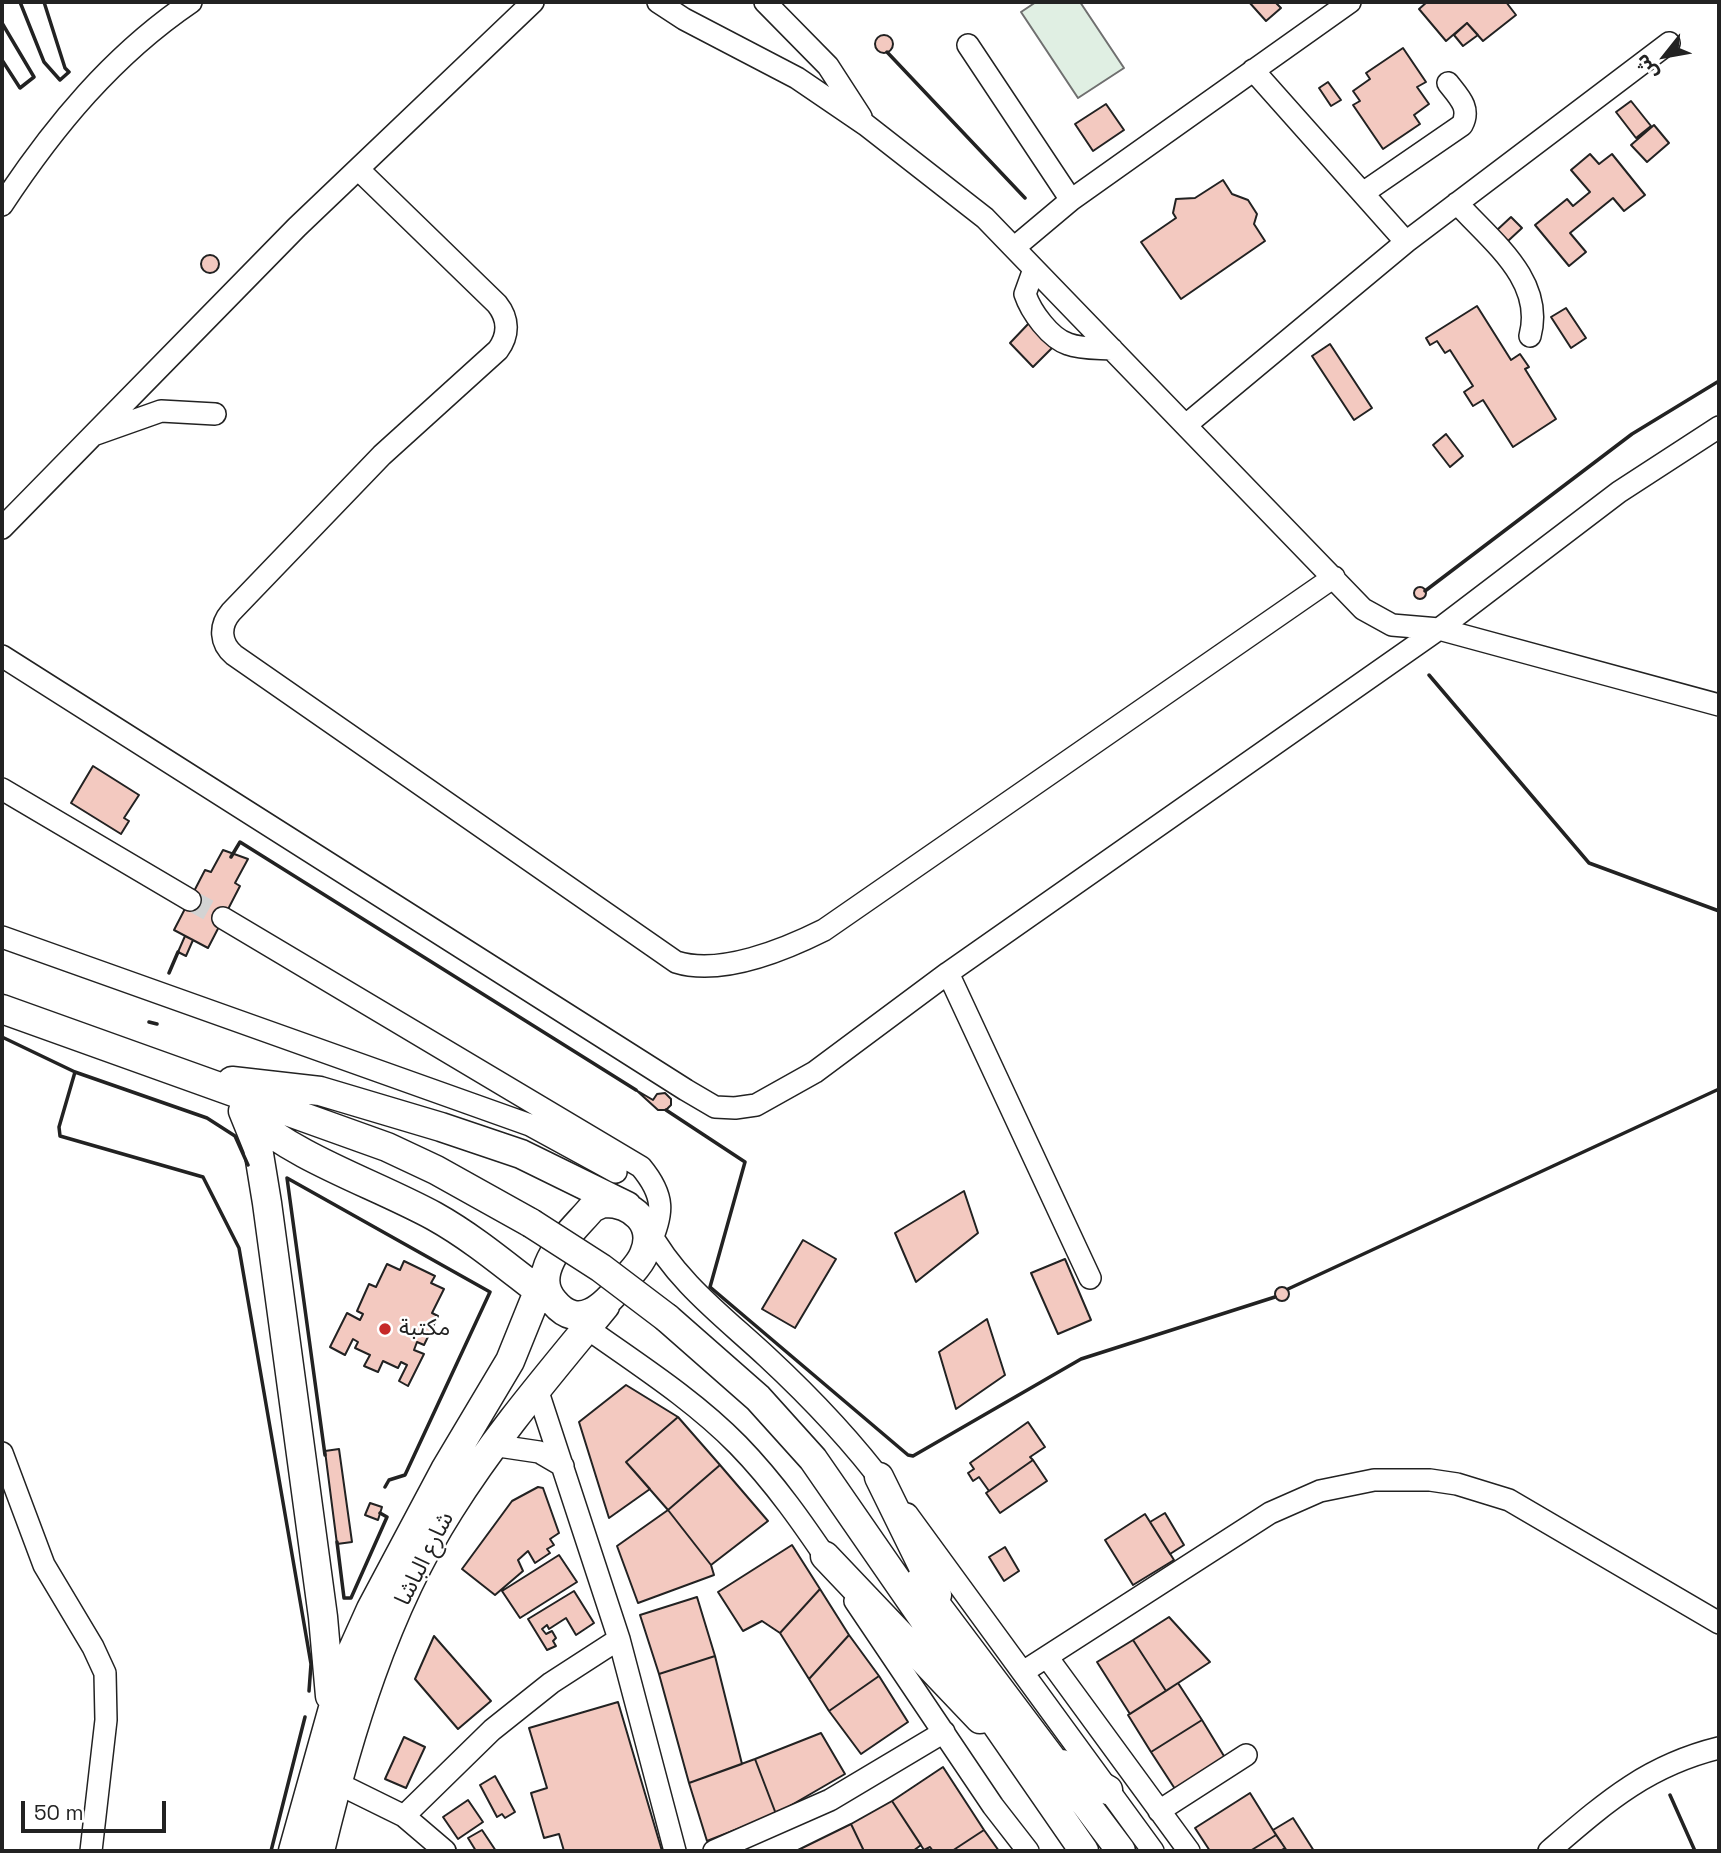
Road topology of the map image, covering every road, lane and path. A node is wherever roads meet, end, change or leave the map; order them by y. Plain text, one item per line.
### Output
1 (191, 2) edge
2 (533, 2) edge
3 (659, 2) edge
4 (765, 2) edge
5 (1350, 2) edge
6 (1669, 43) dead end
7 (968, 45) dead end
8 (1253, 70) junction
9 (1448, 83) dead end
10 (866, 125) junction
11 (358, 169) junction
12 (1363, 193) junction
13 (1071, 200) junction
14 (1457, 203) junction
15 (2, 205) edge
16 (1406, 242) junction
17 (1015, 247) junction
18 (1034, 269) junction
19 (1530, 336) dead end
20 (1112, 349) junction
21 (215, 414) dead end
22 (1186, 425) junction
23 (1719, 427) edge
24 (88, 438) junction
25 (2, 527) edge
26 (1334, 577) junction
27 (1439, 629) junction
28 (2, 656) edge
29 (1719, 705) edge
30 (2, 789) edge
31 (190, 900) tunnel mouth
32 (223, 918) tunnel mouth
33 (2, 937) edge
34 (947, 973) junction
35 (2, 1009) edge
36 (161, 1068) junction
37 (207, 1085) junction
38 (243, 1111) junction
39 (625, 1207) junction
40 (1090, 1278) dead end
41 (549, 1293) junction
42 (605, 1306) junction
43 (587, 1328) junction
44 (537, 1389) junction
45 (492, 1444) junction
46 (2, 1453) edge
47 (563, 1466) junction
48 (879, 1477) junction
49 (838, 1492) junction
50 (825, 1556) junction
51 (946, 1614) junction
52 (1719, 1623) edge
53 (619, 1639) junction
54 (1047, 1657) junction
55 (1023, 1672) junction
56 (332, 1714) junction
57 (944, 1732) junction
58 (1011, 1744) junction
59 (1719, 1748) edge
60 (1246, 1755) dead end
61 (1041, 1764) junction
62 (1108, 1790) junction
63 (325, 1796) junction
64 (1159, 1811) junction
65 (404, 1816) junction
66 (91, 1851) edge
67 (293, 1851) edge
68 (320, 1851) edge
69 (445, 1851) edge
70 (675, 1851) edge
71 (714, 1851) edge
72 (1028, 1851) edge
73 (1062, 1851) edge
74 (1084, 1851) edge
75 (1121, 1851) edge
76 (1153, 1851) edge
77 (1189, 1851) edge
78 (1549, 1851) edge

1 - 15 street
2 - 11 street
3 - 10 street
4 - 10 street
5 - 8 street
6 - 14 street
7 - 13 street
8 - 12 street
8 - 13 street
9 - 12 street
10 - 17 street
11 - 24 street
11 - 26 street
12 - 16 street
13 - 17 street
14 - 16 street
14 - 19 street
16 - 22 street
17 - 18 street
18 - 20 street
18 - 20 street
20 - 22 street
21 - 24 street
22 - 26 street
23 - 27 street
24 - 25 street
26 - 27 street
27 - 29 street
27 - 34 street
28 - 34 street
30 - 31 street
32 - 39 street
33 - 39 street
34 - 40 street
35 - 36 main road
36 - 37 main road
36 - 39 main road
37 - 38 main road
37 - 49 main road, bridge
38 - 41 main road
38 - 56 main road
39 - 41 main road
39 - 42 main road, شارع الباشا
39 - 48 street
41 - 42 main road
41 - 43 street
41 - 56 main road
42 - 43 main road, شارع الباشا
43 - 44 main road, شارع الباشا
43 - 50 street
44 - 45 main road, شارع الباشا
44 - 47 street
45 - 47 street
45 - 63 main road, شارع الباشا
46 - 66 street
47 - 53 street
48 - 51 main road
48 - 55 street
49 - 51 main road
49 - 58 main road
50 - 57 street
50 - 58 main road
51 - 61 main road
52 - 54 street
53 - 65 street
53 - 70 street
54 - 55 street
54 - 64 street
55 - 62 street
56 - 63 main road
57 - 71 street
57 - 72 street
58 - 61 main road
59 - 78 street
60 - 64 street
61 - 62 main road
61 - 73 main road
61 - 74 main road
61 - 75 main road
62 - 76 street
63 - 65 street
63 - 67 main road
63 - 68 main road, شارع الباشا
64 - 77 street
65 - 69 street

